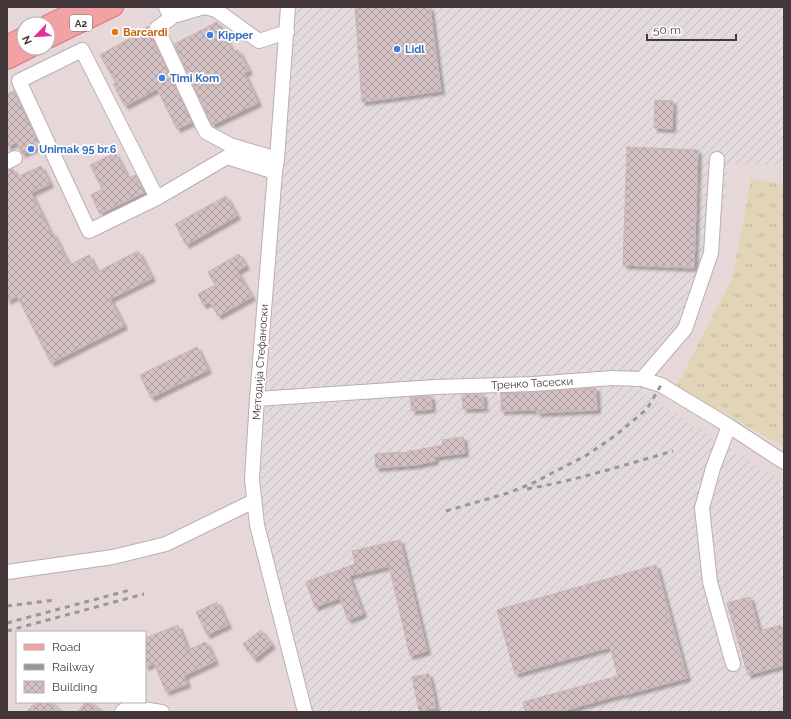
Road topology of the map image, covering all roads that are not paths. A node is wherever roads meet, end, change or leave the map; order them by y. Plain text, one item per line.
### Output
1 (84, 7) edge
2 (114, 7) edge
3 (204, 7) edge
4 (288, 7) edge
5 (172, 12) edge
6 (56, 20) edge
7 (287, 32) junction
8 (56, 35) edge
9 (16, 40) edge
10 (7, 45) edge
11 (16, 55) edge
12 (7, 60) edge
13 (228, 151) junction
14 (717, 159) dead end
15 (276, 165) junction
16 (157, 198) junction
17 (642, 379) junction
18 (257, 399) junction
19 (729, 426) junction
20 (784, 462) edge
21 (254, 501) junction
22 (7, 572) edge
23 (733, 664) dead end
24 (122, 712) edge
25 (162, 712) edge
26 (305, 712) edge

1 - 6 main road, A2
2 - 8 main road, A2
3 - 5 street
3 - 7 street
4 - 7 street, Методија Стефаноски
5 - 13 street
7 - 15 street, Методија Стефаноски
9 - 10 main road
11 - 12 main road
13 - 15 street
13 - 16 street
14 - 17 street
15 - 18 street, Методија Стефаноски
16 - 16 street
17 - 18 street, Тренко Тасески
17 - 19 street, Тренко Тасески
18 - 21 street, Методија Стефаноски
19 - 20 street, Тренко Тасески
19 - 23 street
21 - 22 street
21 - 26 street, Методија Стефаноски
24 - 25 street

